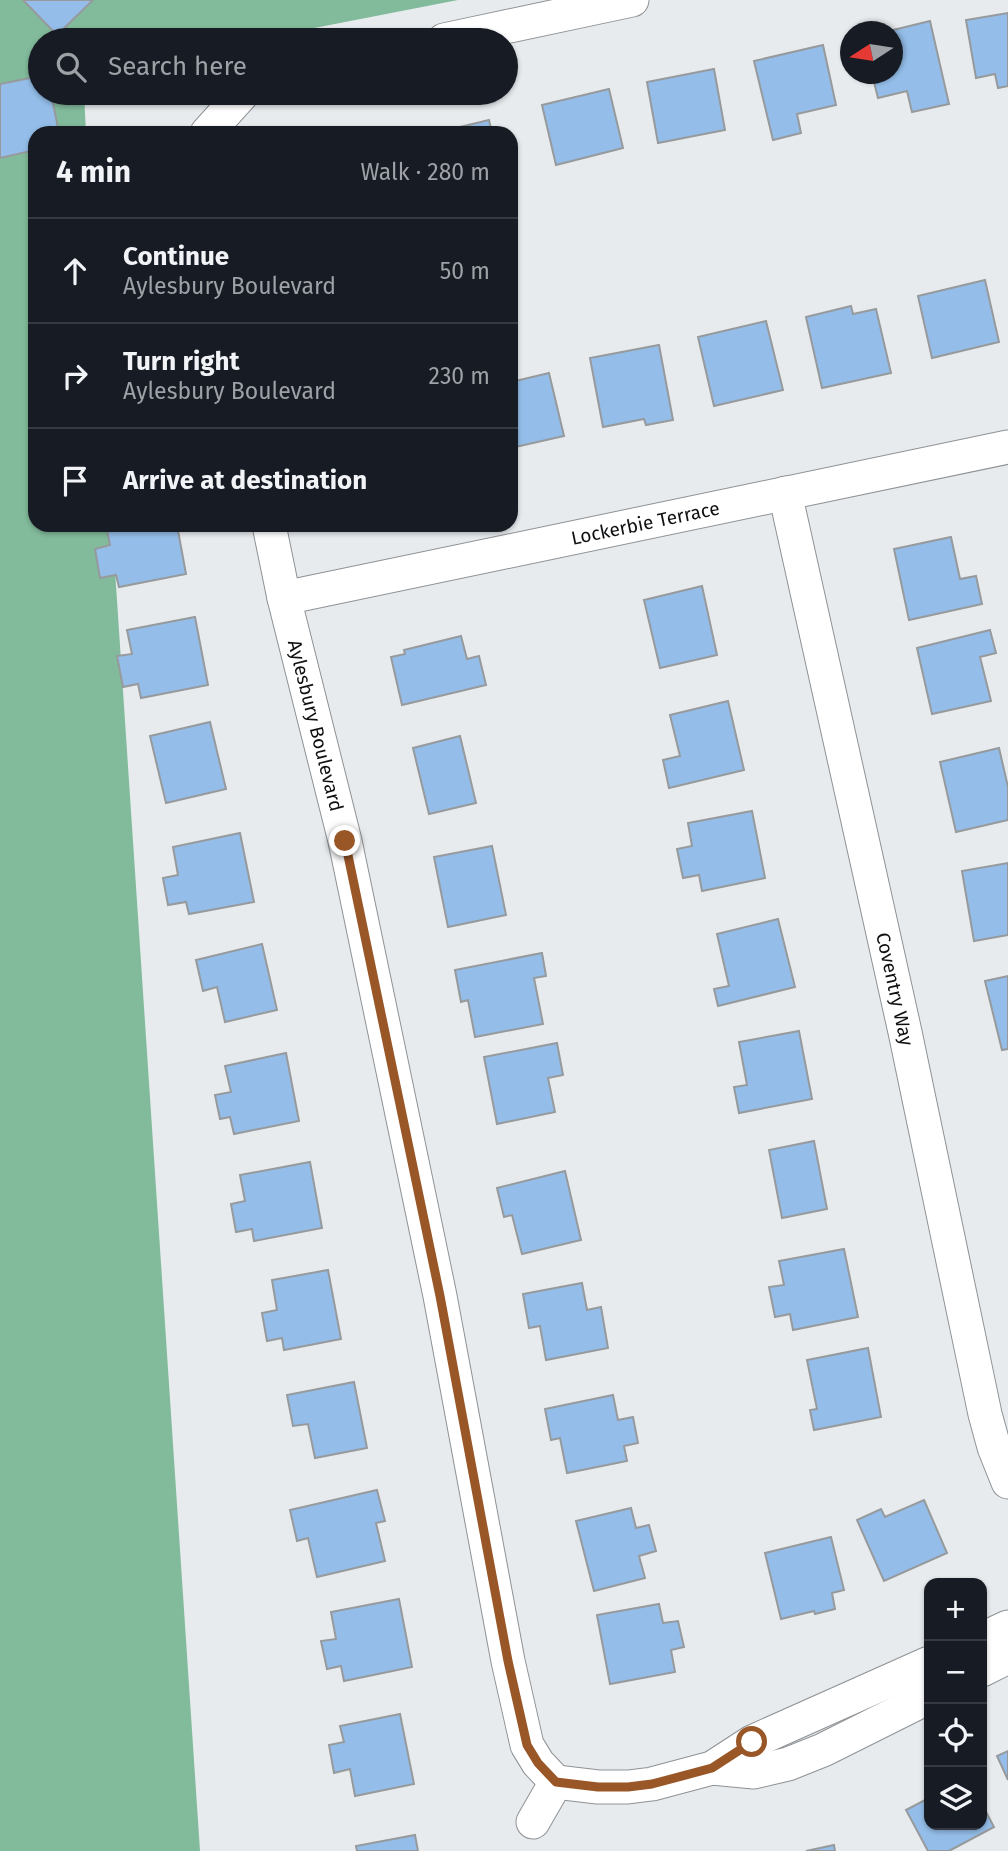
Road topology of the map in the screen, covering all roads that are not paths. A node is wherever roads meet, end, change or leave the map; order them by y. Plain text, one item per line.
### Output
1 (632, 0) edge
2 (500, 28) edge
3 (232, 105) edge
4 (213, 126) edge
5 (1008, 447) edge
6 (786, 493) junction
7 (270, 532) edge
8 (284, 598) junction
9 (1008, 1482) edge
10 (1008, 1627) edge
11 (987, 1637) edge
12 (1008, 1657) edge
13 (924, 1665) edge
14 (987, 1668) edge
15 (924, 1700) edge
16 (712, 1768) junction
17 (556, 1782) junction
18 (533, 1822) dead end

1 - 2 street
3 - 4 street
5 - 6 street, Lockerbie Terrace
6 - 8 street, Lockerbie Terrace
6 - 9 street, Coventry Way
7 - 8 street, Aylesbury Boulevard
8 - 17 street, Aylesbury Boulevard
10 - 11 street
12 - 14 street
13 - 16 street
15 - 16 street
16 - 17 street
17 - 18 street

